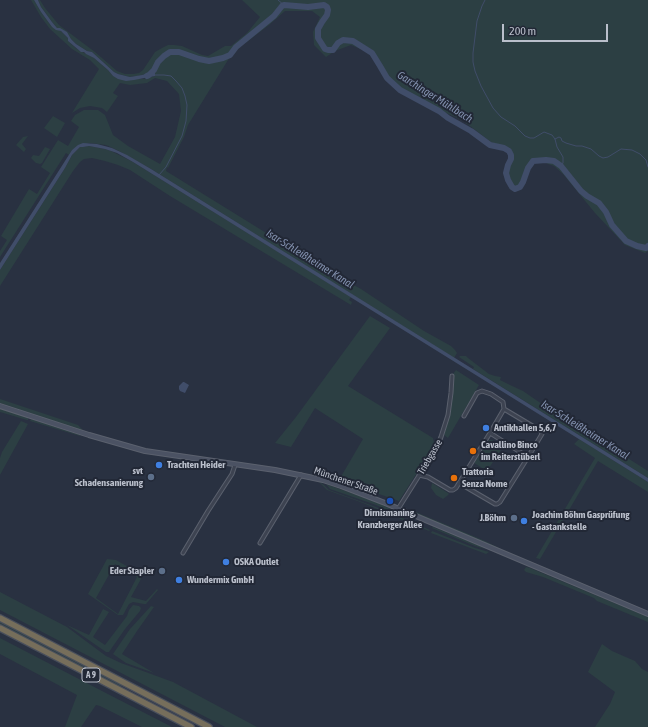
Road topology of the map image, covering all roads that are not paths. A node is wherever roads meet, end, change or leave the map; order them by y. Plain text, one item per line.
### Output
1 (452, 376) dead end
2 (0, 406) edge
3 (504, 409) junction
4 (464, 416) dead end
5 (490, 433) junction
6 (528, 457) junction
7 (234, 465) junction
8 (419, 475) junction
9 (300, 477) junction
10 (459, 483) junction
11 (398, 509) junction
12 (260, 543) dead end
13 (182, 553) dead end
14 (648, 614) edge
15 (0, 618) edge
16 (0, 628) edge
17 (182, 722) junction
18 (187, 727) edge
19 (191, 727) edge
20 (210, 727) edge

1 - 8 street, Triebgasse
2 - 7 main road, Münchener Straße
3 - 4 street
3 - 5 street
3 - 6 street
5 - 6 street
5 - 10 street
6 - 10 street
7 - 9 main road, Münchener Straße
7 - 13 street
8 - 10 street
8 - 11 street, Triebgasse
9 - 11 main road, Münchener Straße
9 - 12 street
11 - 14 main road, Münchener Straße
15 - 20 highway, A 9
16 - 17 highway, A 9
17 - 18 highway
17 - 19 highway, A 9

